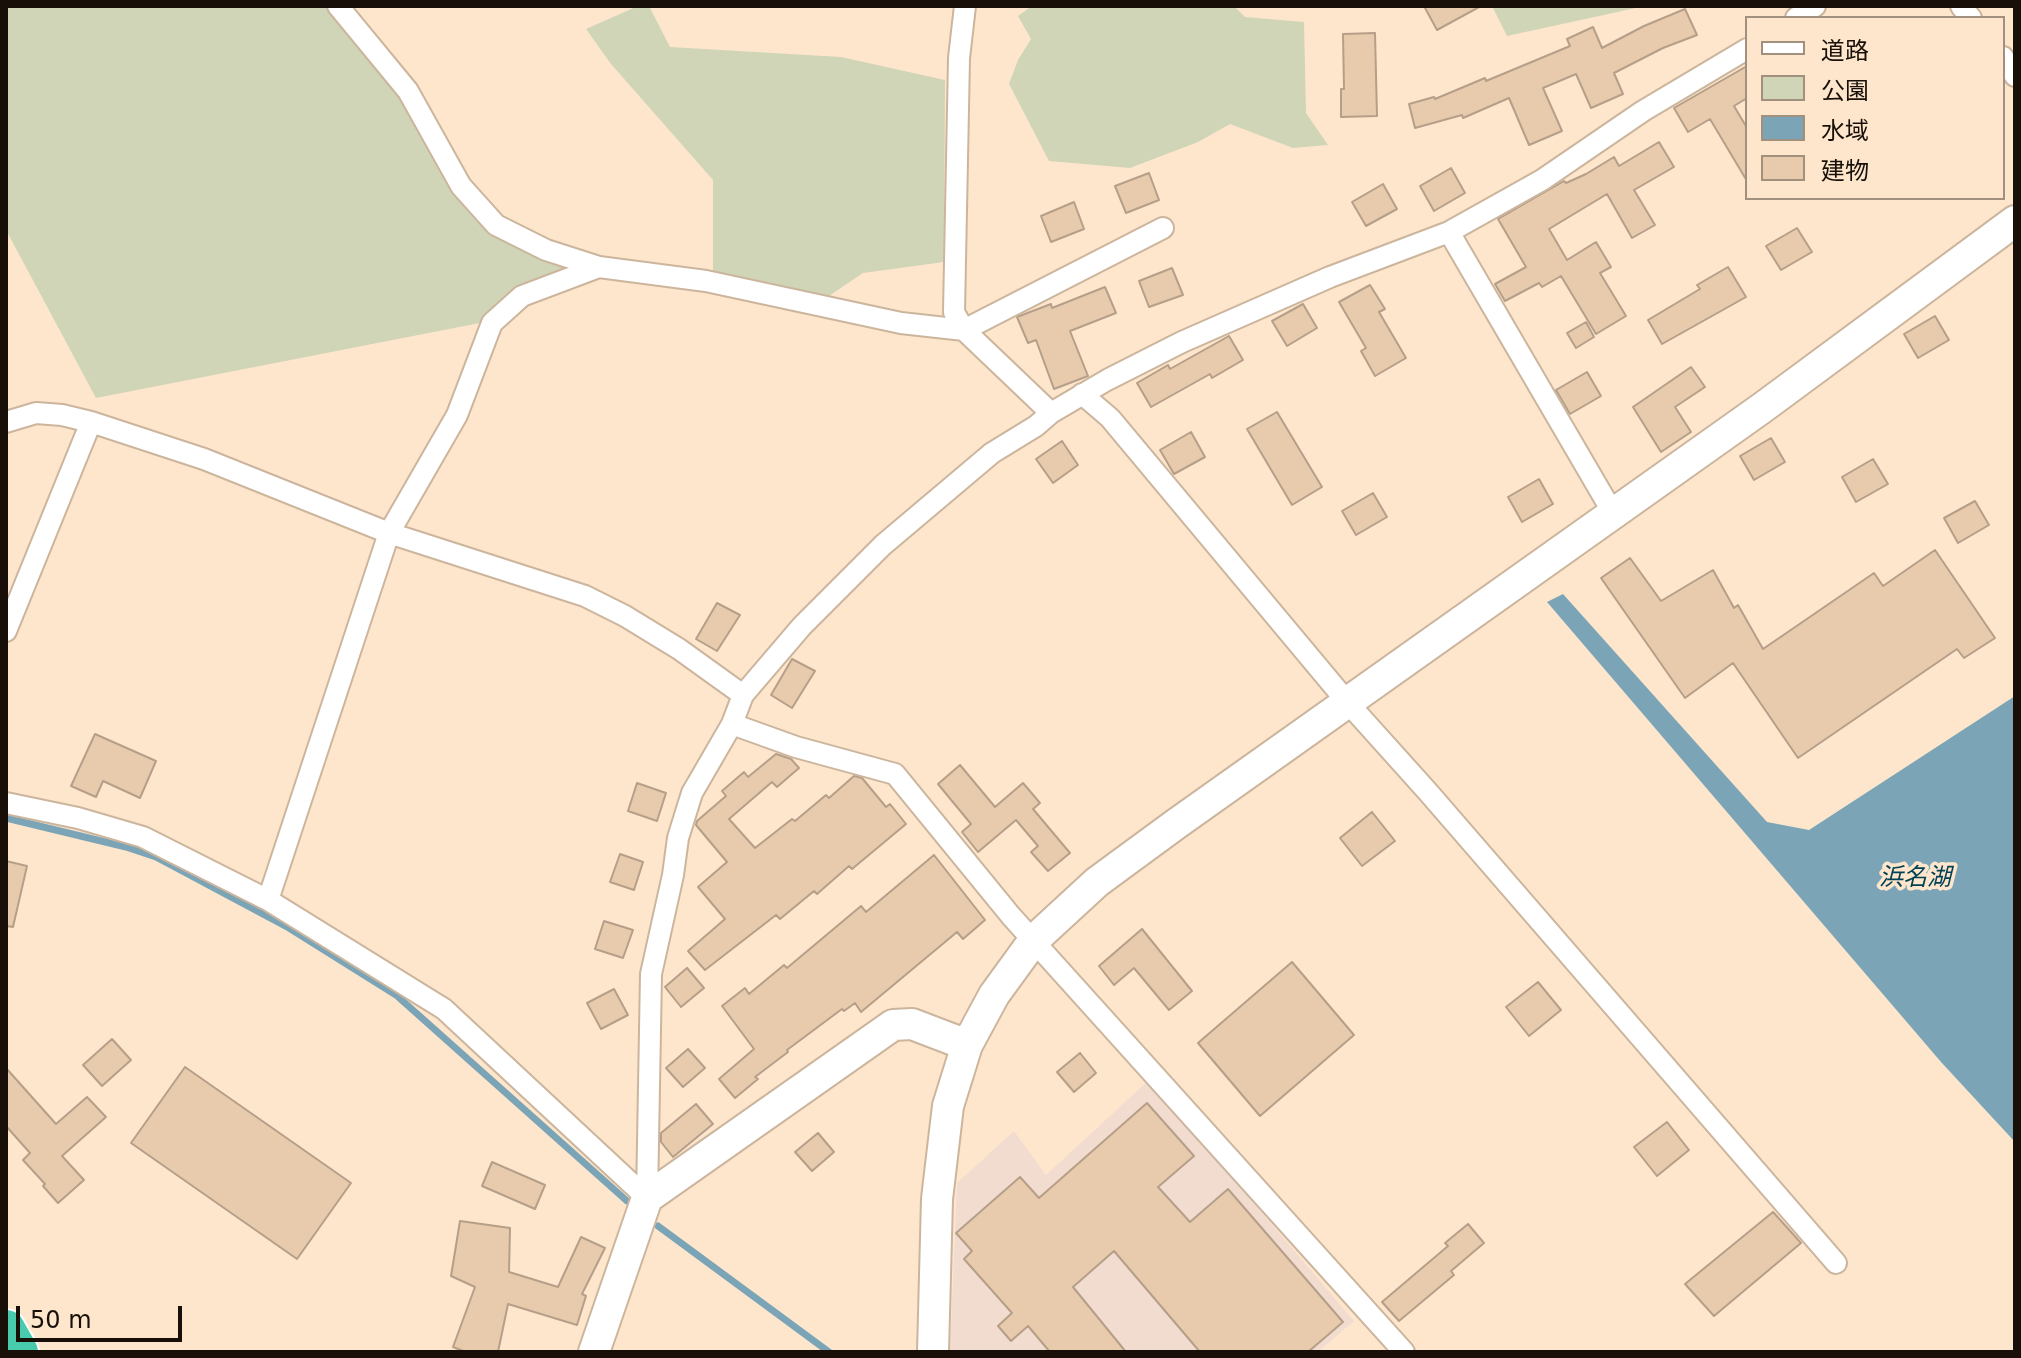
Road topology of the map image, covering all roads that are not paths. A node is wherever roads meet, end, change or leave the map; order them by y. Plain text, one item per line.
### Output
1 (338, 6) edge
2 (965, 6) edge
3 (1745, 50) edge
4 (2015, 221) edge
5 (1163, 228) dead end
6 (1449, 232) junction
7 (599, 267) junction
8 (964, 330) junction
9 (1082, 394) junction
10 (1051, 413) junction
11 (6, 422) edge
12 (91, 422) junction
13 (1613, 513) junction
14 (389, 533) junction
15 (6, 631) edge
16 (743, 695) junction
17 (1348, 703) junction
18 (732, 724) junction
19 (6, 803) edge
20 (268, 900) junction
21 (1034, 940) junction
22 (967, 1045) junction
23 (647, 1198) junction
24 (1836, 1263) dead end
25 (594, 1352) edge
26 (933, 1352) edge
27 (1404, 1352) edge

1 - 7 street
2 - 8 street
3 - 6 street
4 - 13 street
5 - 8 street
6 - 9 street
6 - 13 street
7 - 8 street
7 - 14 street
8 - 10 street
9 - 10 street
9 - 17 street
10 - 16 street
11 - 12 street
12 - 14 street
12 - 15 street
13 - 17 street
14 - 16 street
14 - 20 street
16 - 18 street
17 - 21 street
17 - 24 street
18 - 21 street
18 - 23 street
19 - 20 street
20 - 23 street
21 - 22 street
21 - 27 street
22 - 23 street
22 - 26 street
23 - 25 street

